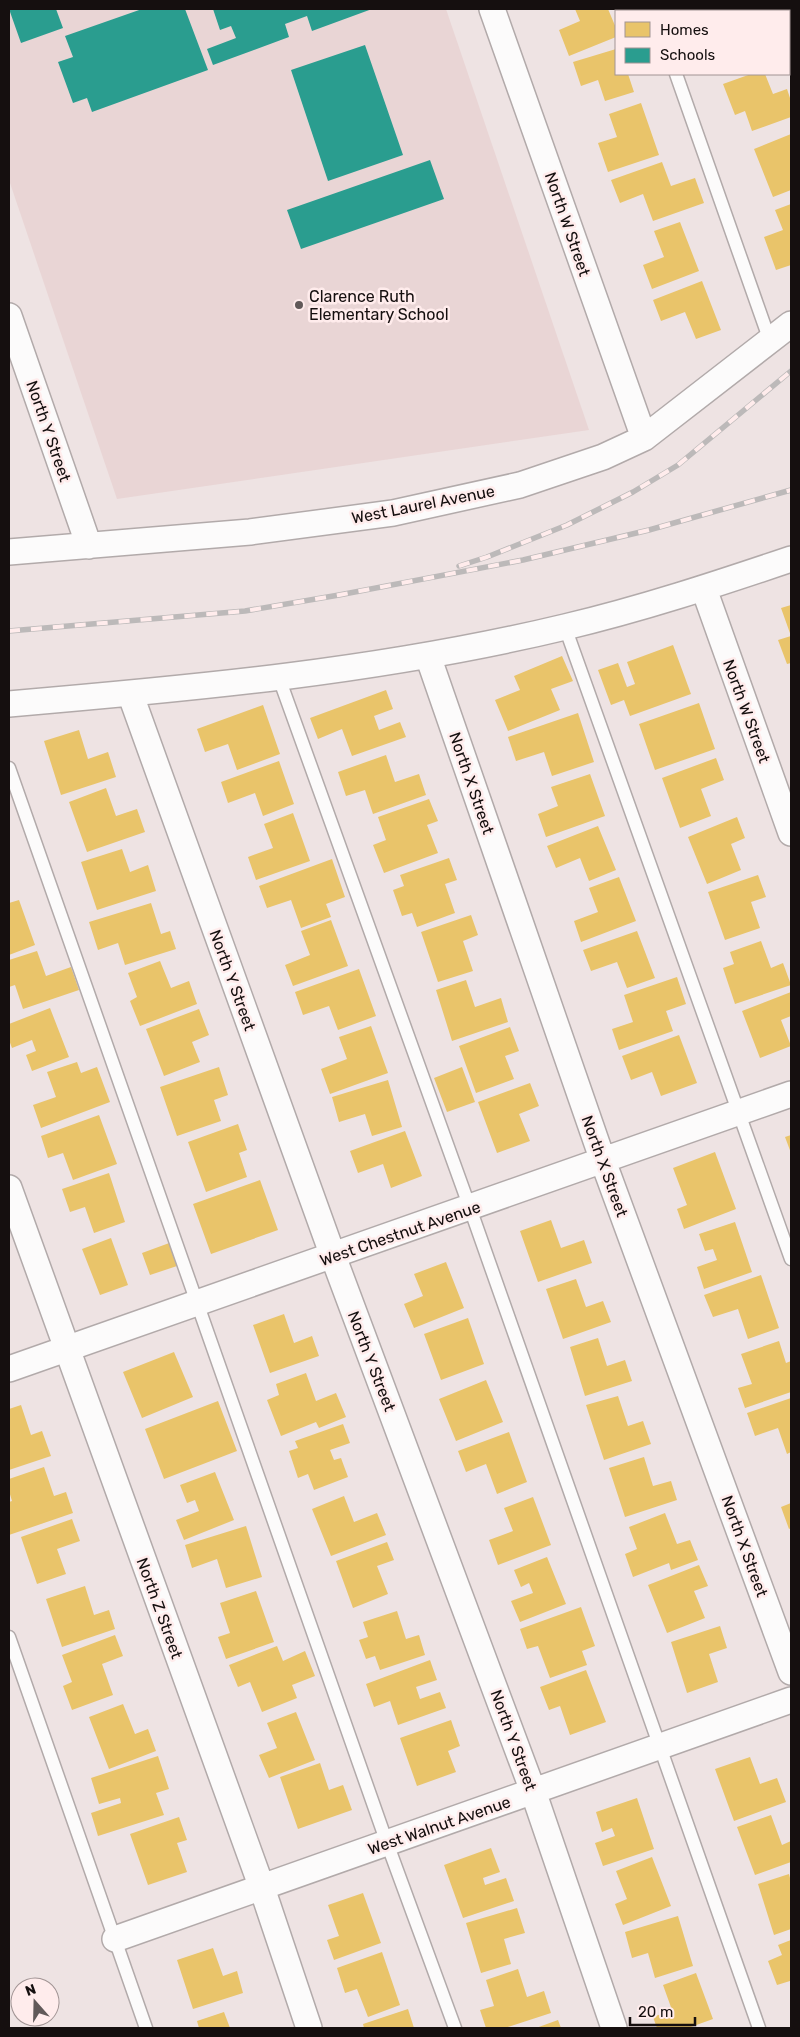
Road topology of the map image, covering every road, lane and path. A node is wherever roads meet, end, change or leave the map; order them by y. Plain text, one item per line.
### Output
1 (492, 9) edge
2 (676, 75) edge
3 (9, 316) edge
4 (791, 324) edge
5 (770, 341) junction
6 (644, 438) junction
7 (89, 546) junction
8 (9, 552) edge
9 (791, 559) edge
10 (704, 589) junction
11 (565, 627) junction
12 (428, 656) junction
13 (279, 678) junction
14 (130, 693) junction
15 (9, 704) edge
16 (9, 768) edge
17 (791, 833) edge
18 (791, 1094) edge
19 (738, 1113) junction
20 (603, 1161) junction
21 (9, 1188) edge
22 (470, 1208) junction
23 (333, 1256) junction
24 (791, 1259) edge
25 (198, 1303) junction
26 (66, 1349) junction
27 (9, 1369) edge
28 (9, 1637) edge
29 (791, 1672) edge
30 (791, 1700) edge
31 (659, 1747) junction
32 (533, 1792) junction
33 (387, 1843) junction
34 (262, 1888) junction
35 (115, 1940) junction
36 (146, 2028) edge
37 (309, 2028) edge
38 (455, 2028) edge
39 (614, 2028) edge
40 (759, 2028) edge

1 - 6 street, North W Street
2 - 5 lane
3 - 7 street, North Y Street
4 - 5 street, West Laurel Avenue
5 - 6 street, West Laurel Avenue
6 - 7 street, West Laurel Avenue
7 - 8 street, West Laurel Avenue
9 - 10 street
10 - 11 street
10 - 17 street, North W Street
11 - 12 street
11 - 19 lane
12 - 13 street
12 - 20 street, North X Street
13 - 14 street
13 - 22 lane
14 - 15 street
14 - 23 street, North Y Street
16 - 25 lane
18 - 19 street, West Chestnut Avenue
19 - 20 street, West Chestnut Avenue
19 - 24 lane
20 - 22 street, West Chestnut Avenue
20 - 29 street, North X Street
21 - 26 street, North Z Street
22 - 23 street, West Chestnut Avenue
22 - 31 lane
23 - 25 street, West Chestnut Avenue
23 - 32 street, North Y Street
25 - 26 street, West Chestnut Avenue
25 - 33 lane
26 - 27 street, West Chestnut Avenue
26 - 34 street, North Z Street
28 - 35 lane
30 - 31 street, West Walnut Avenue
31 - 32 street, West Walnut Avenue
31 - 40 lane
32 - 33 street, West Walnut Avenue
32 - 39 street, North Y Street
33 - 34 street, West Walnut Avenue
33 - 38 lane
34 - 35 street, West Walnut Avenue
34 - 37 street, North Z Street
35 - 36 lane

